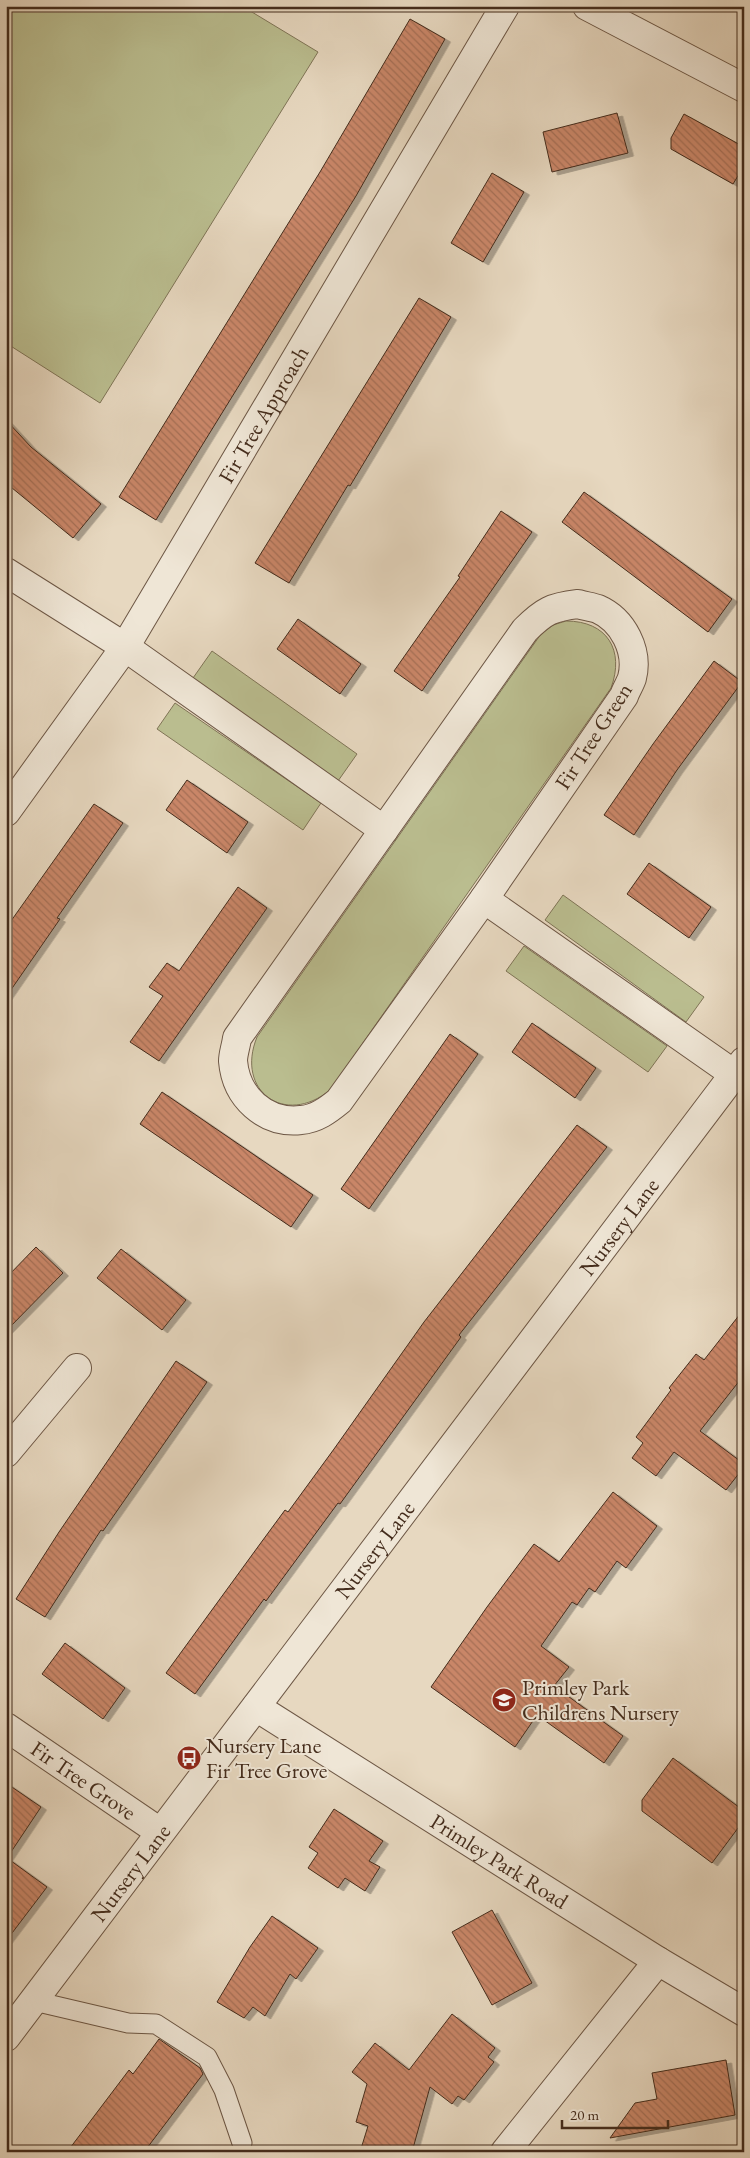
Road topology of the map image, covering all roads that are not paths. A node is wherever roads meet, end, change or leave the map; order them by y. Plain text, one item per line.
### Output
1 (505, 6) edge
2 (587, 6) edge
3 (744, 88) edge
4 (6, 572) edge
5 (125, 647) junction
6 (6, 812) edge
7 (384, 830) junction
8 (484, 899) junction
9 (739, 1067) edge
10 (77, 1368) dead end
11 (6, 1453) edge
12 (256, 1707) junction
13 (6, 1727) edge
14 (160, 1832) junction
15 (658, 1960) junction
16 (34, 2001) junction
17 (744, 2012) edge
18 (6, 2037) edge
19 (242, 2143) dead end
20 (505, 2152) edge

1 - 5 street, Fir Tree Approach
2 - 3 street
4 - 5 street
5 - 6 street, Fir Tree Approach
5 - 7 street
7 - 8 street, Fir Tree Green
7 - 8 street, Fir Tree Green
8 - 9 street
9 - 12 street, Nursery Lane
10 - 11 street
12 - 14 street, Nursery Lane
12 - 15 street, Primley Park Road
13 - 14 street, Fir Tree Grove
14 - 16 street, Nursery Lane
15 - 17 street, Primley Park Road
15 - 20 street
16 - 18 street, Nursery Lane
16 - 19 lane

